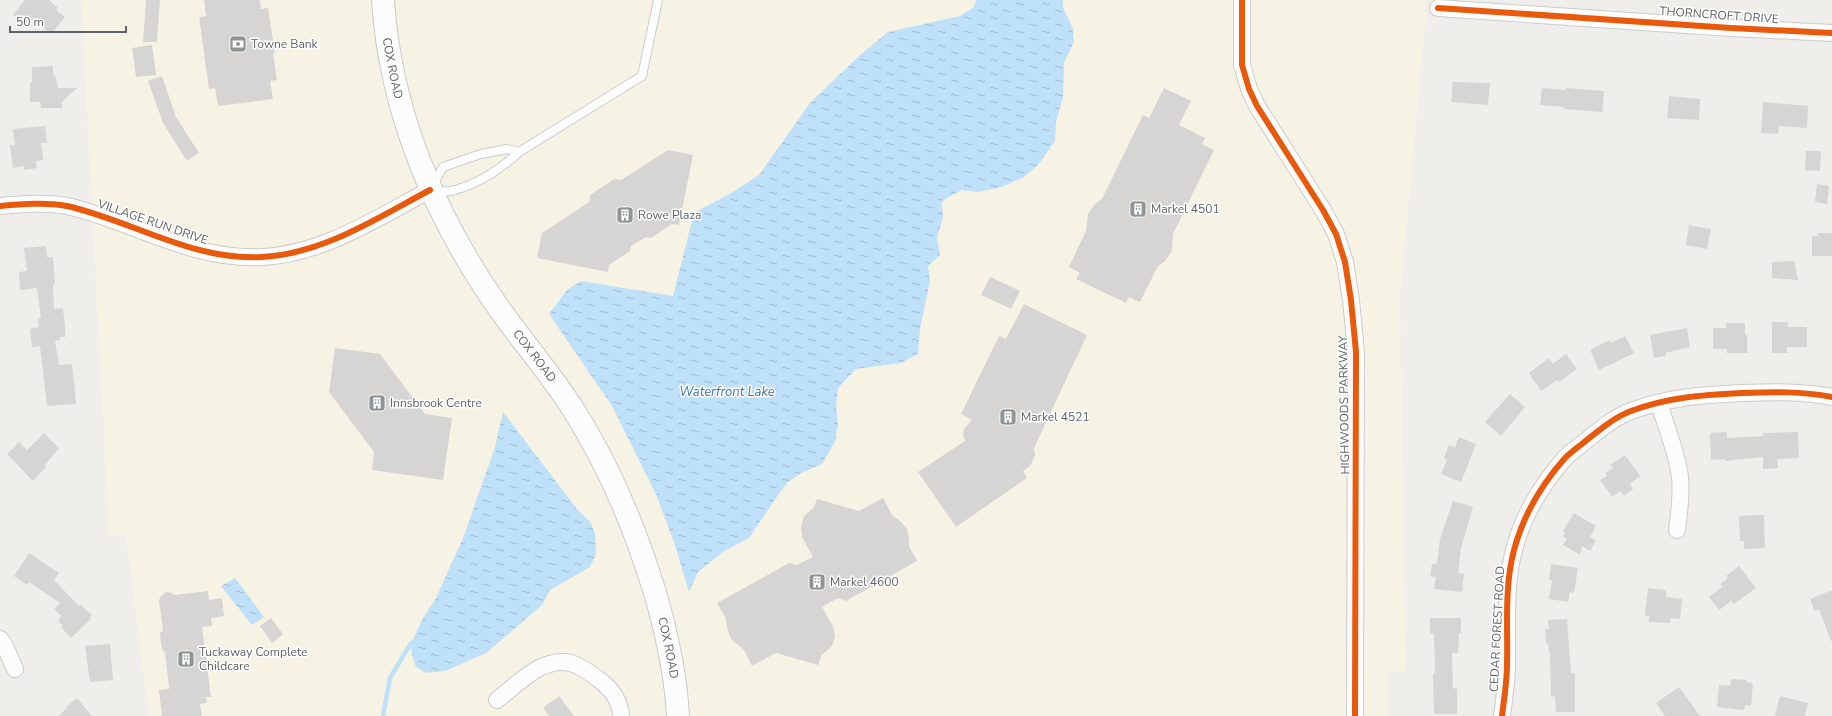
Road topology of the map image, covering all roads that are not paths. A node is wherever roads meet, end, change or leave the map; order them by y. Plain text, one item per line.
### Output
1 (383, 0) edge
2 (658, 0) edge
3 (1242, 1) edge
4 (1438, 8) dead end
5 (1832, 33) edge
6 (519, 152) junction
7 (430, 190) junction
8 (0, 206) edge
9 (1832, 397) edge
10 (1659, 403) junction
11 (1677, 530) dead end
12 (0, 639) edge
13 (15, 669) dead end
14 (497, 700) dead end
15 (621, 716) edge
16 (678, 716) edge
17 (1355, 716) edge
18 (1502, 716) edge

1 - 7 main road, COX ROAD
2 - 6 lane
3 - 17 street, HIGHWOODS PARKWAY
4 - 5 street, THORNCROFT DRIVE
6 - 7 lane
6 - 7 lane
7 - 8 street, VILLAGE RUN DRIVE
7 - 16 main road, COX ROAD
9 - 10 street, CEDAR FOREST ROAD
10 - 11 street
10 - 18 street, CEDAR FOREST ROAD
12 - 13 street
14 - 15 street

